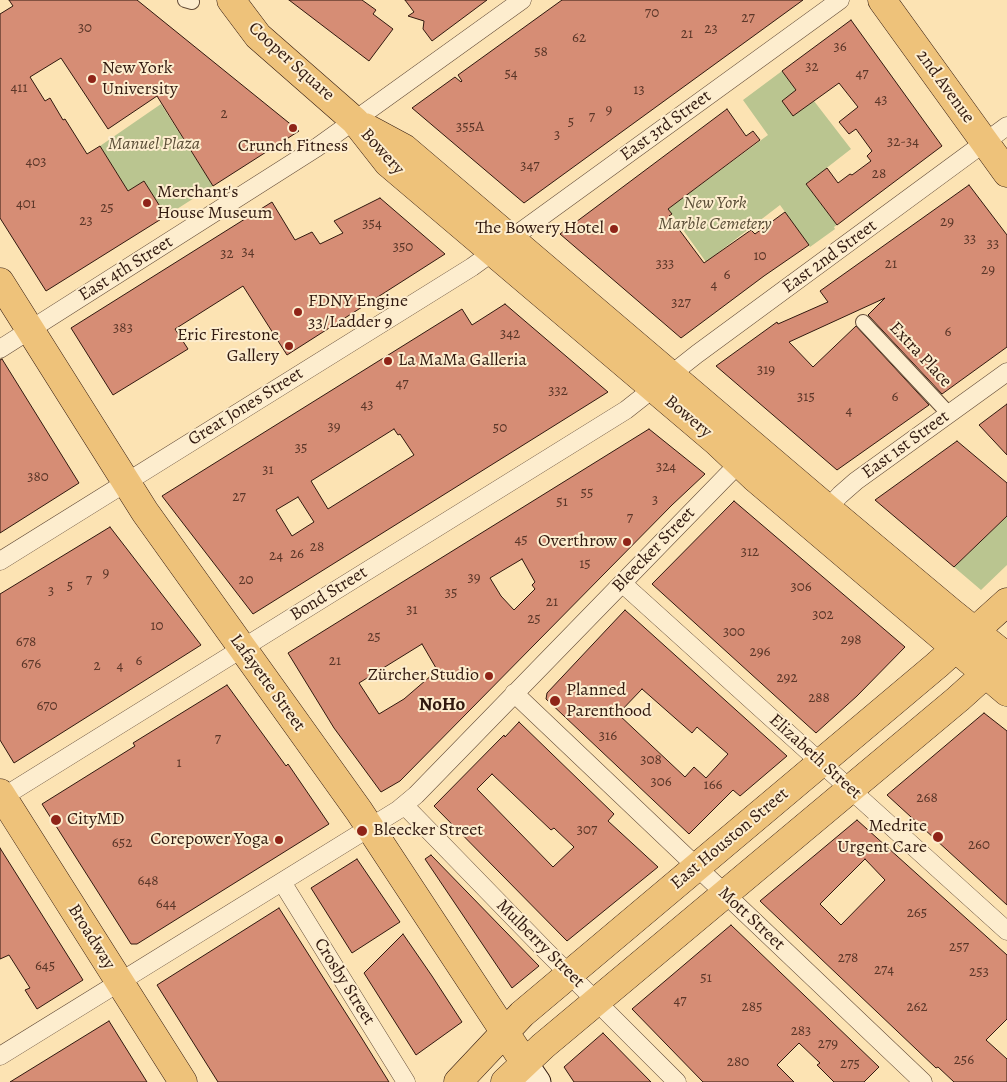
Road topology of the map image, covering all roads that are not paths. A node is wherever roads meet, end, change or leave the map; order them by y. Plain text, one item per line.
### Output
1 (231, 0) edge
2 (522, 0) edge
3 (840, 0) edge
4 (882, 0) edge
5 (355, 121) junction
6 (1007, 126) edge
7 (985, 143) junction
8 (1007, 174) edge
9 (500, 245) junction
10 (0, 282) edge
11 (863, 322) dead end
12 (30, 329) junction
13 (0, 348) edge
14 (1007, 372) edge
15 (661, 381) junction
16 (949, 414) junction
17 (747, 455) junction
18 (126, 483) junction
19 (820, 517) junction
20 (0, 561) edge
21 (622, 583) junction
22 (1007, 602) edge
23 (965, 640) junction
24 (241, 648) junction
25 (1007, 656) edge
26 (986, 674) junction
27 (1007, 692) edge
28 (514, 693) junction
29 (821, 762) junction
30 (850, 789) junction
31 (1, 795) edge
32 (404, 805) junction
33 (370, 828) junction
34 (696, 867) junction
35 (282, 882) junction
36 (725, 894) junction
37 (1007, 931) edge
38 (570, 975) junction
39 (120, 982) junction
40 (597, 1001) junction
41 (504, 1032) junction
42 (0, 1056) edge
43 (531, 1072) edge
44 (183, 1082) edge
45 (406, 1082) edge
46 (458, 1082) edge
47 (505, 1082) edge
48 (677, 1082) edge
49 (923, 1082) edge

1 - 5 main road, Cooper Square
2 - 5 street, East 4th Street
3 - 9 street, East 3rd Street
4 - 7 main road, 2nd Avenue
5 - 9 main road, Bowery
5 - 12 street, East 4th Street
6 - 7 street, East 2nd Street
7 - 8 main road, 2nd Avenue
7 - 15 street, East 2nd Street
9 - 15 main road, Bowery
9 - 18 street, Great Jones Street
10 - 12 main road, Lafayette Street
11 - 16 street, Extra Place
12 - 13 street, East 4th Street
12 - 18 main road, Lafayette Street
14 - 16 street, East 1st Street
15 - 17 main road, Bowery
15 - 24 street, Bond Street
16 - 19 street, East 1st Street
17 - 19 main road, Bowery
17 - 21 street, Bleecker Street
18 - 20 street, Great Jones Street
18 - 24 main road, Lafayette Street
19 - 23 main road, Bowery
21 - 28 street, Bleecker Street
21 - 29 street, Elizabeth Street
22 - 23 main road, East Houston Street
23 - 25 main road, Bowery
23 - 26 main road, Bowery
23 - 29 main road, East Houston Street
24 - 31 street, Bond Street
24 - 33 main road, Lafayette Street
25 - 26 main road
26 - 27 main road, Bowery
26 - 30 main road
28 - 32 street, Bleecker Street
28 - 34 street, Mott Street
29 - 30 street, Elizabeth Street
29 - 34 main road, East Houston Street
30 - 36 main road
30 - 37 street, Elizabeth Street
31 - 39 main road, Broadway
32 - 33 street, Bleecker Street
32 - 38 street, Mulberry Street
33 - 35 street, Bleecker Street
33 - 41 main road, Lafayette Street
34 - 36 street, Mott Street
34 - 38 main road, East Houston Street
35 - 39 street, Bleecker Street
35 - 45 street, Crosby Street
36 - 40 main road
36 - 49 street, Mott Street
38 - 40 street, Mulberry Street
38 - 41 main road, East Houston Street
39 - 42 street, Bleecker Street
39 - 44 main road, Broadway
40 - 43 main road
40 - 48 street, Mulberry Street
41 - 43 main road, Lafayette Street
41 - 46 main road, East Houston Street
43 - 47 main road

